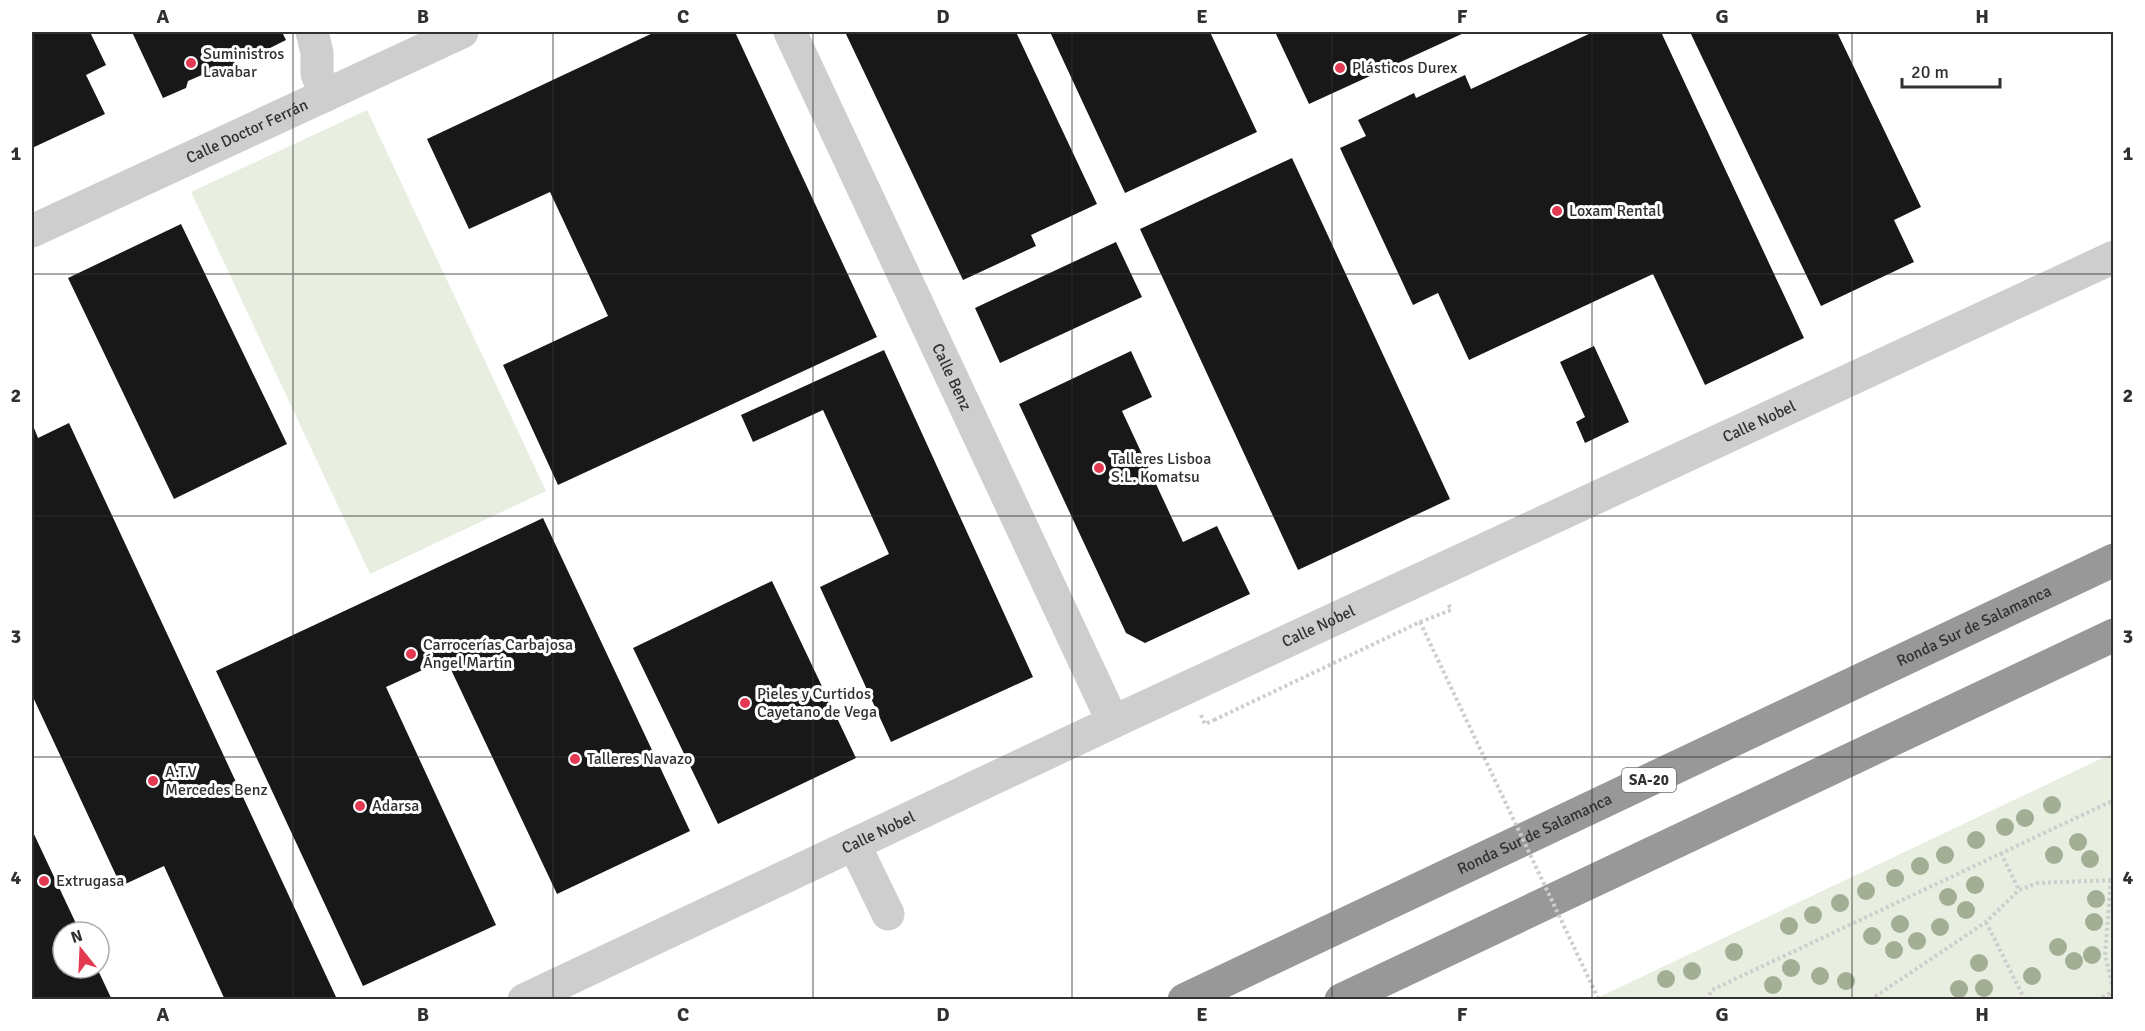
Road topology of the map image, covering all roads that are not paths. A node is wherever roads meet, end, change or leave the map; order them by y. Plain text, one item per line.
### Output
1 (312, 32) edge
2 (462, 32) edge
3 (790, 32) edge
4 (326, 95) junction
5 (32, 231) edge
6 (2114, 257) edge
7 (2114, 560) edge
8 (2114, 635) edge
9 (1113, 722) junction
10 (854, 844) junction
11 (888, 914) dead end
12 (1189, 996) edge
13 (524, 999) edge
14 (1341, 999) edge

1 - 4 street
2 - 4 street, Calle Doctor Ferrán
3 - 9 street, Calle Benz
4 - 5 street, Calle Doctor Ferrán
6 - 9 street, Calle Nobel
7 - 12 highway, Ronda Sur de Salamanca / SA-20
8 - 14 highway
9 - 10 street, Calle Nobel
10 - 11 street
10 - 13 street, Calle Nobel

